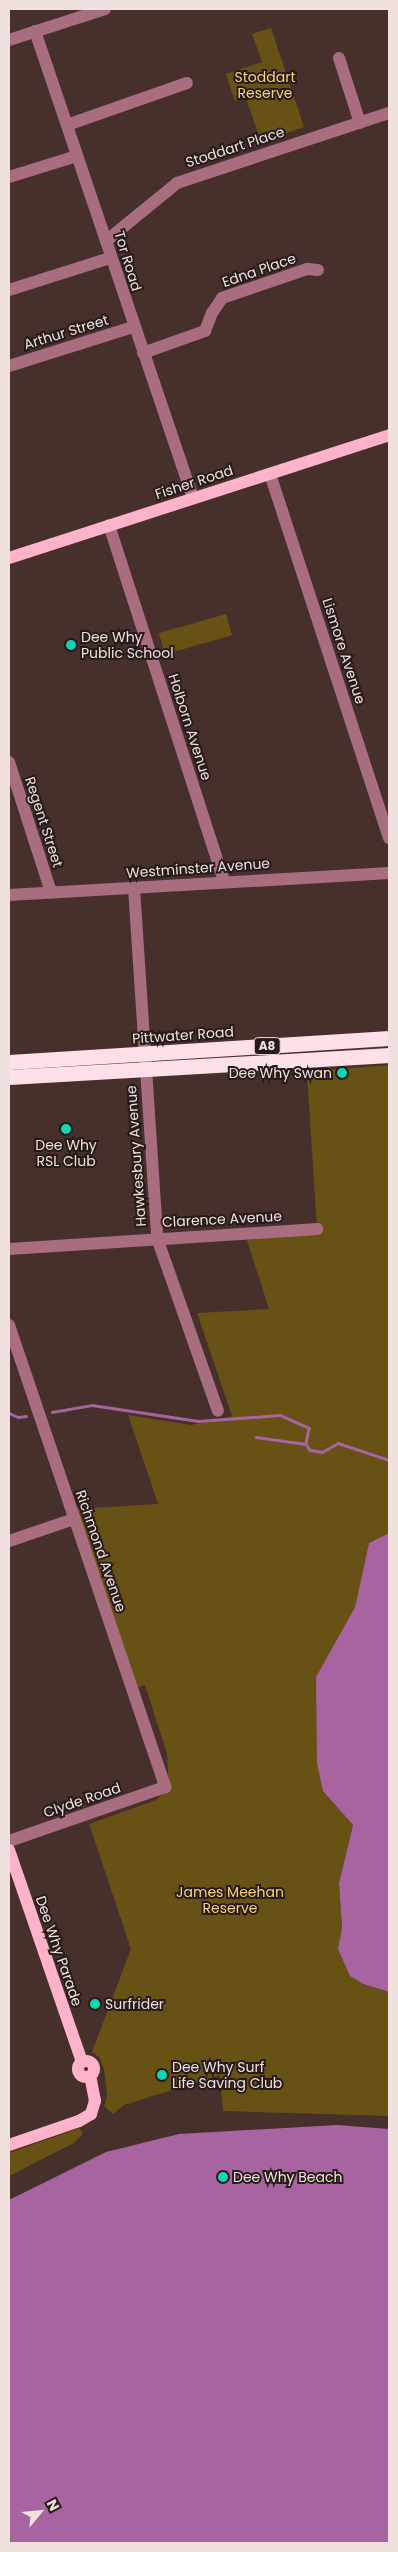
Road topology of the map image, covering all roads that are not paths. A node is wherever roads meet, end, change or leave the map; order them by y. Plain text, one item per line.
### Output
1 (105, 9) edge
2 (35, 31) junction
3 (9, 40) edge
4 (340, 58) dead end
5 (187, 83) dead end
6 (389, 113) edge
7 (360, 122) junction
8 (67, 125) junction
9 (77, 156) junction
10 (9, 177) edge
11 (106, 241) junction
12 (110, 258) junction
13 (318, 270) dead end
14 (9, 290) edge
15 (133, 327) junction
16 (143, 353) junction
17 (9, 366) edge
18 (389, 435) edge
19 (270, 474) junction
20 (193, 498) junction
21 (109, 525) junction
22 (9, 558) edge
23 (9, 762) edge
24 (387, 820) edge
25 (389, 838) edge
26 (389, 873) edge
27 (224, 881) junction
28 (134, 888) junction
29 (52, 892) junction
30 (9, 895) edge
31 (389, 1038) edge
32 (144, 1054) junction
33 (389, 1055) edge
34 (9, 1062) edge
35 (146, 1070) junction
36 (9, 1077) edge
37 (317, 1229) dead end
38 (157, 1238) junction
39 (9, 1250) edge
40 (9, 1325) edge
41 (218, 1411) dead end
42 (74, 1519) junction
43 (9, 1542) edge
44 (165, 1787) joint
45 (9, 1841) edge
46 (9, 1850) edge
47 (9, 2145) edge

1 - 2 street
2 - 3 street
2 - 8 street, Tor Road
4 - 7 street
5 - 8 street
6 - 7 street, Stoddart Place
7 - 11 street, Stoddart Place
8 - 9 street, Tor Road
9 - 10 street
9 - 11 street, Tor Road
11 - 12 street, Tor Road
12 - 14 street
12 - 15 street, Tor Road
13 - 16 street, Edna Place
15 - 16 street, Tor Road
15 - 17 street, Arthur Street
16 - 20 street, Tor Road
18 - 19 main road, Fisher Road
19 - 20 main road, Fisher Road
19 - 24 street, Lismore Avenue
20 - 21 main road, Fisher Road
21 - 22 main road, Fisher Road
21 - 27 street, Holborn Avenue
23 - 29 street, Regent Street
24 - 25 street, Lismore Avenue
26 - 27 street, Westminster Avenue
27 - 28 street, Westminster Avenue
28 - 29 street, Westminster Avenue
28 - 32 street, Hawkesbury Avenue
29 - 30 street, Westminster Avenue
31 - 32 highway, Pittwater Road / A8
32 - 34 highway, Pittwater Road / A8
32 - 35 street, Hawkesbury Avenue
33 - 35 highway, A8
35 - 36 highway, A8
35 - 38 street, Hawkesbury Avenue
37 - 38 street, Clarence Avenue
38 - 39 street, Clarence Avenue
38 - 41 street, Hawkesbury Avenue
40 - 42 street, Richmond Avenue
42 - 43 street
42 - 44 street, Richmond Avenue
44 - 45 street, Clyde Road
46 - 47 main road, Dee Why Parade

